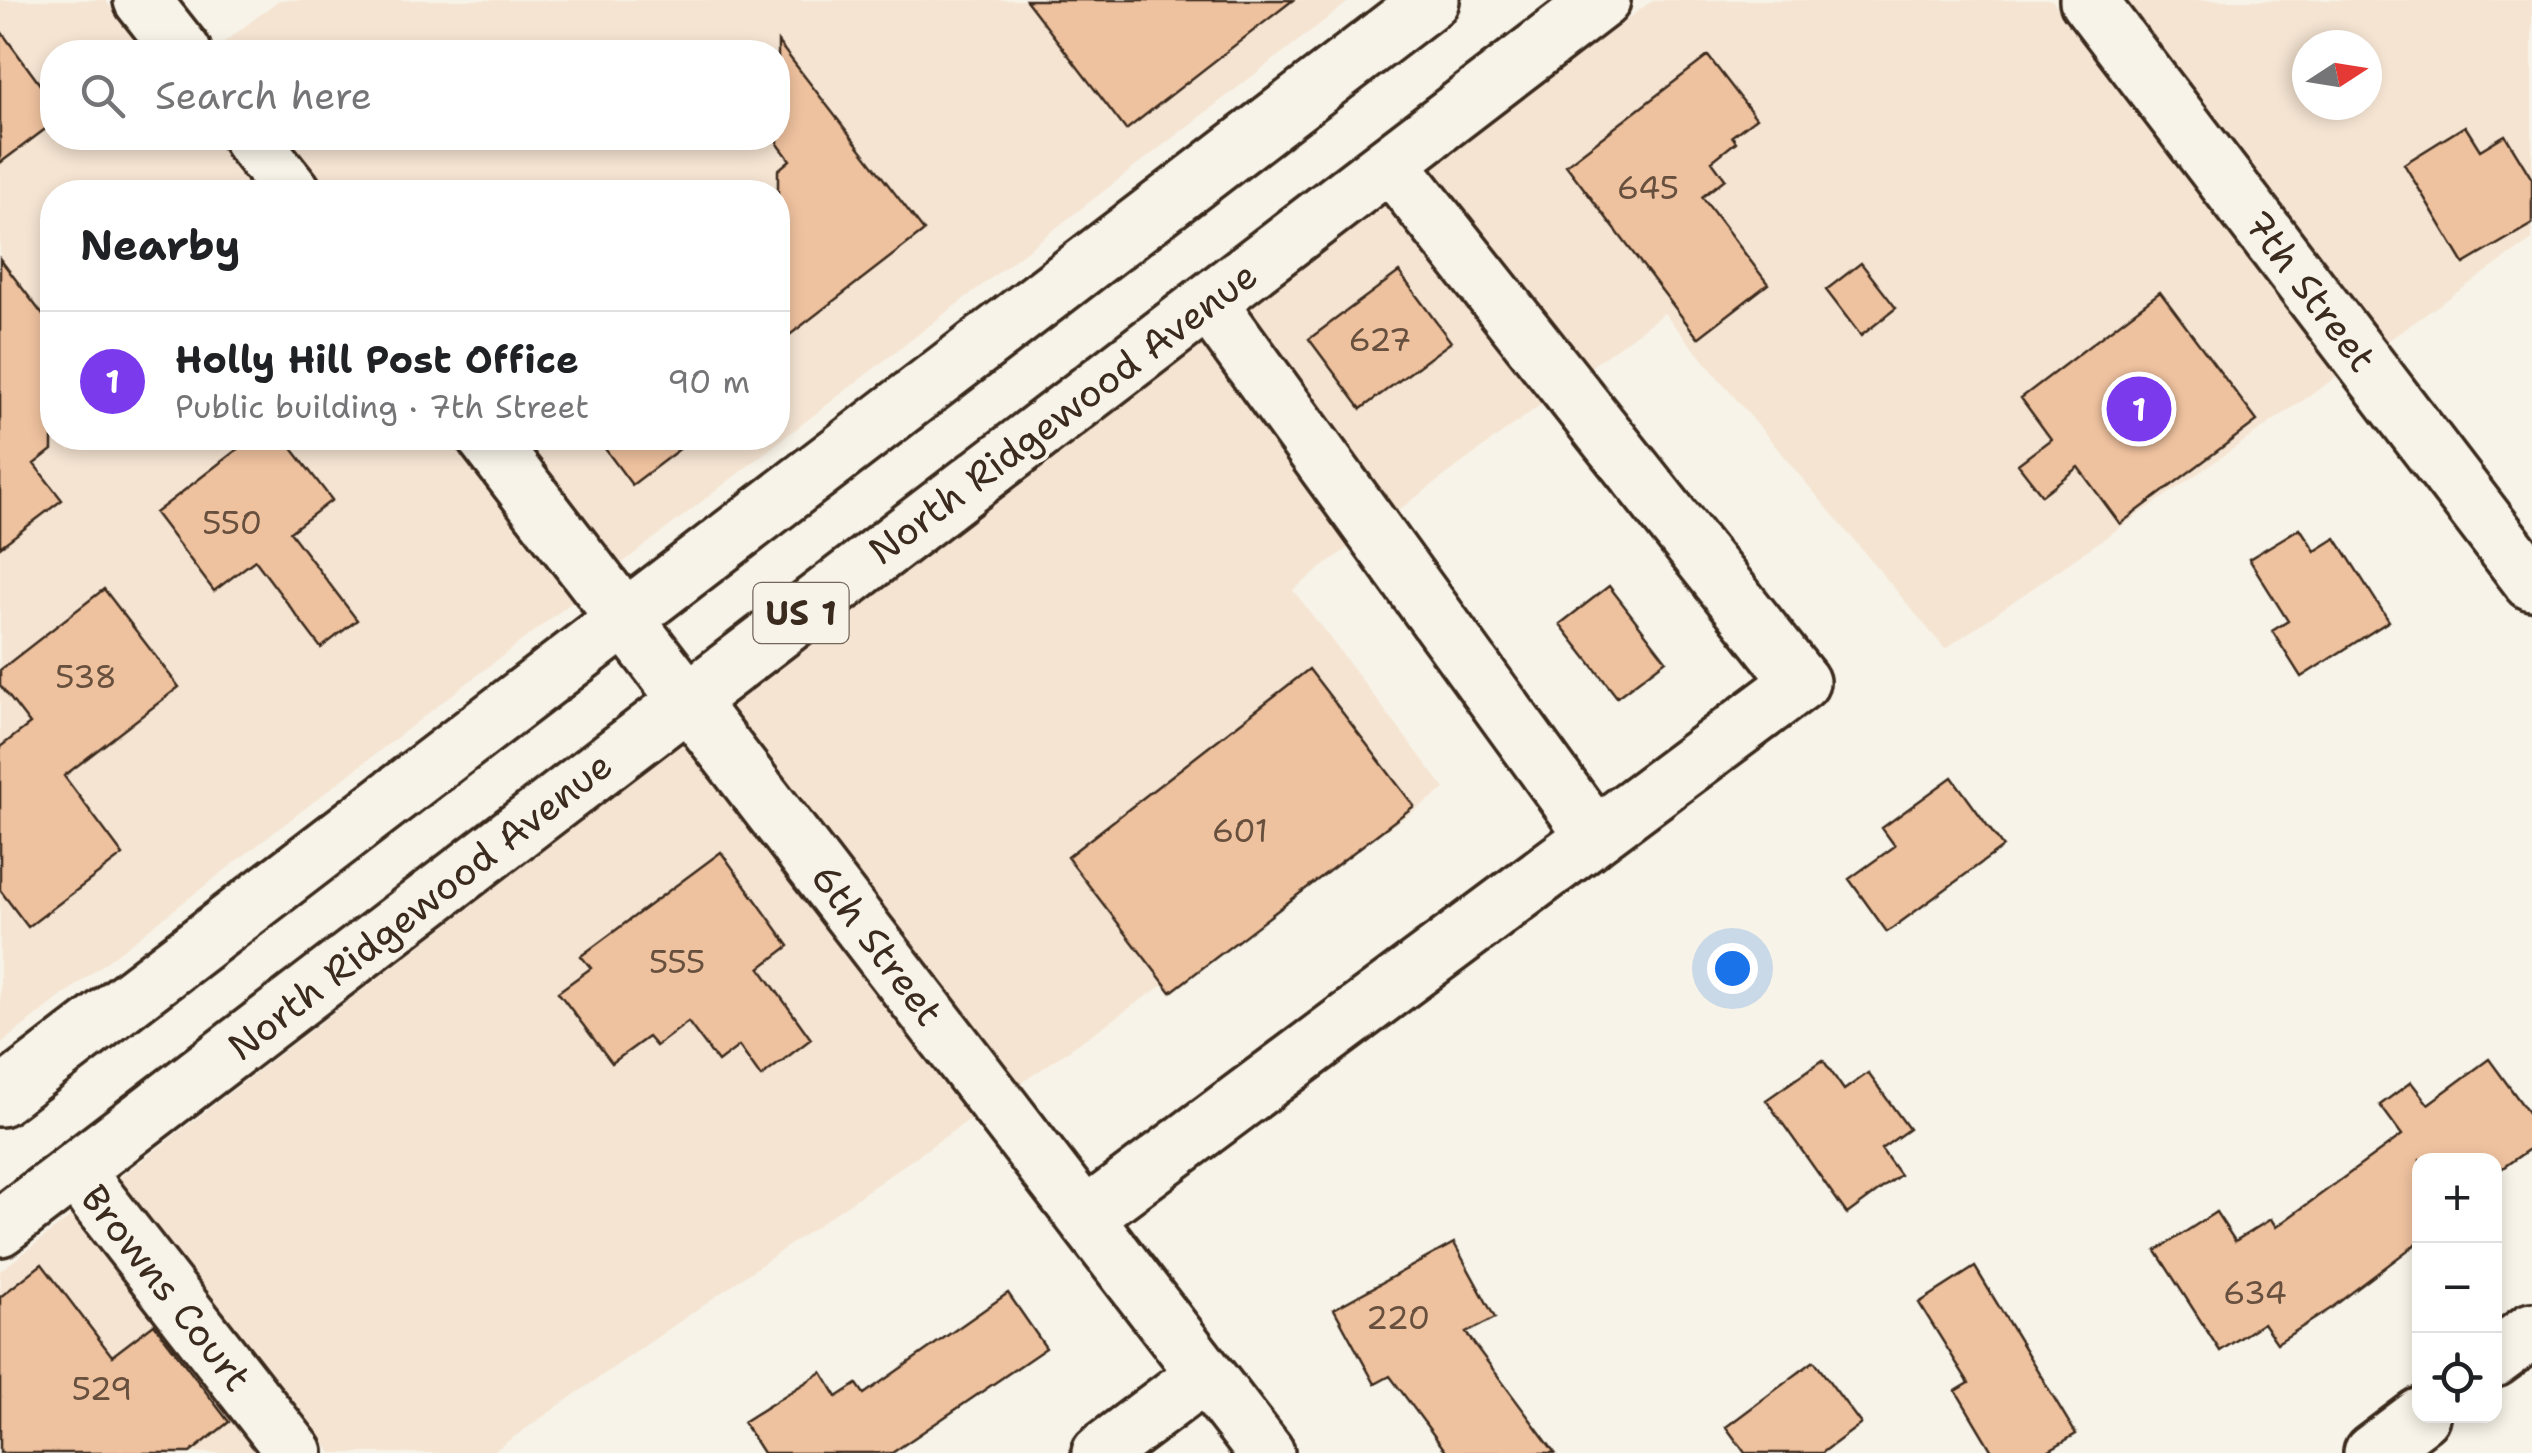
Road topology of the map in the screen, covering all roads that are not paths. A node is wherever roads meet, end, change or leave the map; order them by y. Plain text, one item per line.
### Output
1 (142, 0) edge
2 (1431, 0) edge
3 (1602, 0) edge
4 (2088, 0) edge
5 (174, 40) edge
6 (260, 150) edge
7 (1390, 163) junction
8 (283, 180) edge
9 (1208, 302) junction
10 (495, 450) edge
11 (2532, 582) edge
12 (627, 617) junction
13 (689, 699) junction
14 (1595, 836) junction
15 (0, 1098) edge
16 (75, 1171) junction
17 (1085, 1216) junction
18 (0, 1228) edge
19 (2532, 1331) edge
20 (2502, 1354) edge
21 (1205, 1374) junction
22 (2412, 1423) edge
23 (295, 1453) edge
24 (1100, 1453) edge
25 (1266, 1453) edge
26 (2372, 1453) edge

1 - 5 street
2 - 12 street, US 1
3 - 7 street, North Ridgewood Avenue / US 1
4 - 11 street, 7th Street
6 - 8 street
7 - 9 street, North Ridgewood Avenue / US 1
7 - 14 street
9 - 13 street, North Ridgewood Avenue / US 1
9 - 14 street
10 - 12 street, 6th Street
12 - 13 street, 6th Street
12 - 15 street, US 1
13 - 16 street, North Ridgewood Avenue / US 1
13 - 17 street, 6th Street
14 - 17 street
16 - 18 street, North Ridgewood Avenue / US 1
16 - 23 street, Browns Court
17 - 21 street, 6th Street
19 - 20 street
21 - 24 street
21 - 25 street, 6th Street
22 - 26 street

